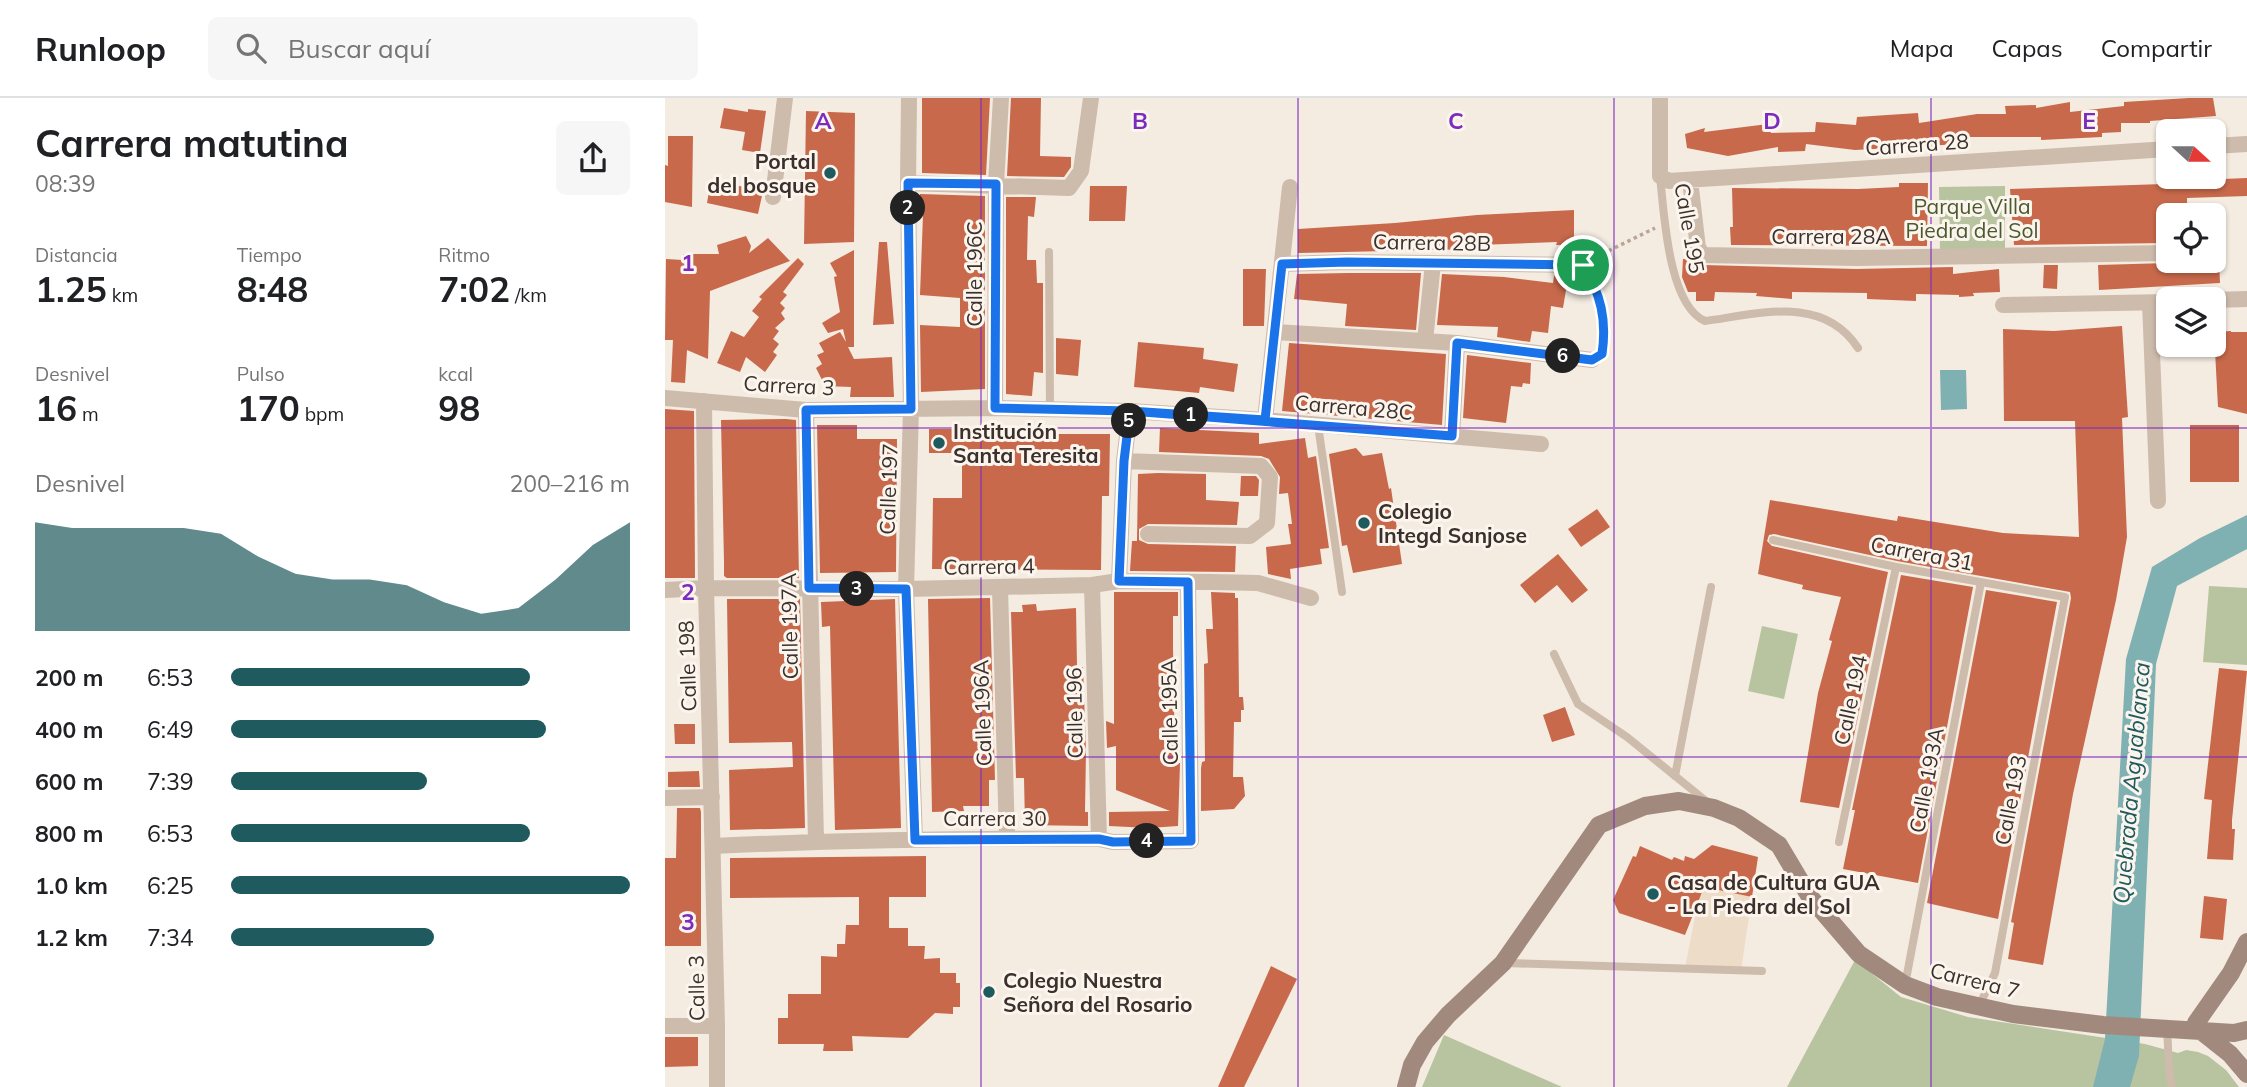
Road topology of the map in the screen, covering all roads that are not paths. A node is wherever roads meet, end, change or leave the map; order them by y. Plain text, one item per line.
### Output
1 (785, 98) edge
2 (909, 98) edge
3 (1001, 98) edge
4 (1091, 98) edge
5 (1660, 98) edge
6 (2247, 144) edge
7 (2226, 145) edge
8 (2156, 150) edge
9 (1664, 178) junction
10 (1690, 180) junction
11 (908, 183) junction
12 (996, 184) junction
13 (1290, 187) dead end
14 (773, 197) dead end
15 (1049, 252) dead end
16 (2156, 253) edge
17 (1703, 256) joint
18 (1433, 263) junction
19 (1282, 264) junction
20 (1583, 265) road end
21 (2247, 299) edge
22 (2226, 300) edge
23 (2150, 303) junction
24 (2156, 303) edge
25 (2003, 305) dead end
26 (1275, 332) junction
27 (1425, 341) junction
28 (1457, 343) junction
29 (1858, 348) dead end
30 (1592, 360) road end
31 (665, 398) edge
32 (704, 401) junction
33 (995, 408) junction
34 (911, 409) junction
35 (806, 410) junction
36 (1050, 410) junction
37 (1130, 411) junction
38 (1265, 420) junction
39 (1318, 425) junction
40 (1452, 436) junction
41 (1541, 444) dead end
42 (1124, 461) junction
43 (2158, 500) dead end
44 (1148, 534) dead end
45 (1773, 540) dead end
46 (1896, 566) junction
47 (1119, 581) junction
48 (1188, 582) junction
49 (1982, 582) junction
50 (1092, 585) junction
51 (1711, 587) dead end
52 (706, 588) junction
53 (809, 588) junction
54 (1000, 588) junction
55 (906, 589) junction
56 (665, 590) edge
57 (1342, 592) dead end
58 (2065, 597) joint
59 (1311, 598) dead end
60 (1554, 654) dead end
61 (1675, 776) junction
62 (712, 797) junction
63 (665, 798) edge
64 (1714, 808) junction
65 (1007, 838) junction
66 (1099, 839) junction
67 (915, 840) junction
68 (816, 841) junction
69 (1191, 841) joint
70 (1839, 842) dead end
71 (714, 846) junction
72 (2247, 942) edge
73 (1503, 963) junction
74 (1762, 971) dead end
75 (1905, 985) junction
76 (1986, 1008) junction
77 (2145, 1025) junction
78 (665, 1026) edge
79 (717, 1026) junction
80 (2198, 1027) junction
81 (2246, 1029) edge
82 (2167, 1030) junction
83 (2247, 1074) edge
84 (717, 1087) edge
85 (1406, 1087) edge
86 (2172, 1087) edge

1 - 14 street
2 - 11 street, Calle 197
3 - 12 street, Calle 196C
4 - 12 street
5 - 9 street, Calle 195
6 - 7 street
8 - 10 street, Carrera 28
9 - 10 street, Carrera 28
9 - 29 lane, Calle 195
10 - 17 street, Calle 195
11 - 12 street
11 - 34 street, Calle 197
12 - 33 street, Calle 196C
13 - 19 street
15 - 36 lane
16 - 17 street, Carrera 28A
18 - 19 street, Carrera 28B
18 - 20 street, Carrera 28B
18 - 27 street
19 - 26 street
21 - 22 street
23 - 24 street
23 - 25 street
23 - 43 street
26 - 27 street
26 - 38 street
27 - 28 street
28 - 30 street
28 - 40 street
31 - 32 street, Carrera 3
32 - 35 street, Carrera 3
32 - 52 street, Calle 198
33 - 34 street, Carrera 28C
33 - 36 street, Carrera 28C
34 - 35 street, Carrera 3
34 - 55 street, Calle 197
35 - 53 street, Calle 197A
36 - 37 street, Carrera 28C
37 - 38 street, Carrera 28C
37 - 42 street
38 - 39 street, Carrera 28C
39 - 40 street, Carrera 28C
39 - 57 lane
40 - 41 street, Carrera 28C
42 - 44 street
42 - 47 street
45 - 46 lane, Carrera 31
46 - 49 lane, Carrera 31
46 - 70 lane, Calle 194
47 - 48 street, Carrera 4
47 - 50 street, Carrera 4
48 - 59 street, Carrera 4
48 - 69 street, Calle 195A
49 - 58 lane, Carrera 31
49 - 75 lane, Calle 193A
50 - 54 street, Carrera 4
50 - 66 street, Calle 196
51 - 61 lane
52 - 53 street, Carrera 4
52 - 56 street, Carrera 4
52 - 62 street, Calle 198
53 - 55 street, Carrera 4
53 - 68 street, Calle 197A
54 - 55 street, Carrera 4
54 - 65 street, Calle 196A
55 - 67 street, Calle 197
58 - 76 lane, Calle 193
60 - 61 lane
61 - 64 lane
62 - 63 street
62 - 71 street, Calle 198
64 - 73 main road, Carrera 7
64 - 75 main road, Carrera 7
65 - 66 street, Carrera 30
65 - 67 street, Carrera 30
66 - 69 street, Carrera 30
67 - 68 street, Carrera 30
68 - 71 street, Carrera 30
71 - 79 street, Calle 3
72 - 80 main road
73 - 74 lane
73 - 85 main road, Carrera 7
75 - 76 main road, Carrera 7
76 - 77 main road, Carrera 7
77 - 80 main road, Carrera 7
77 - 82 main road, Carrera 7
78 - 79 street
79 - 84 street, Calle 3
80 - 81 main road, Carrera 7
80 - 82 main road, Carrera 7
80 - 83 main road
82 - 86 lane

